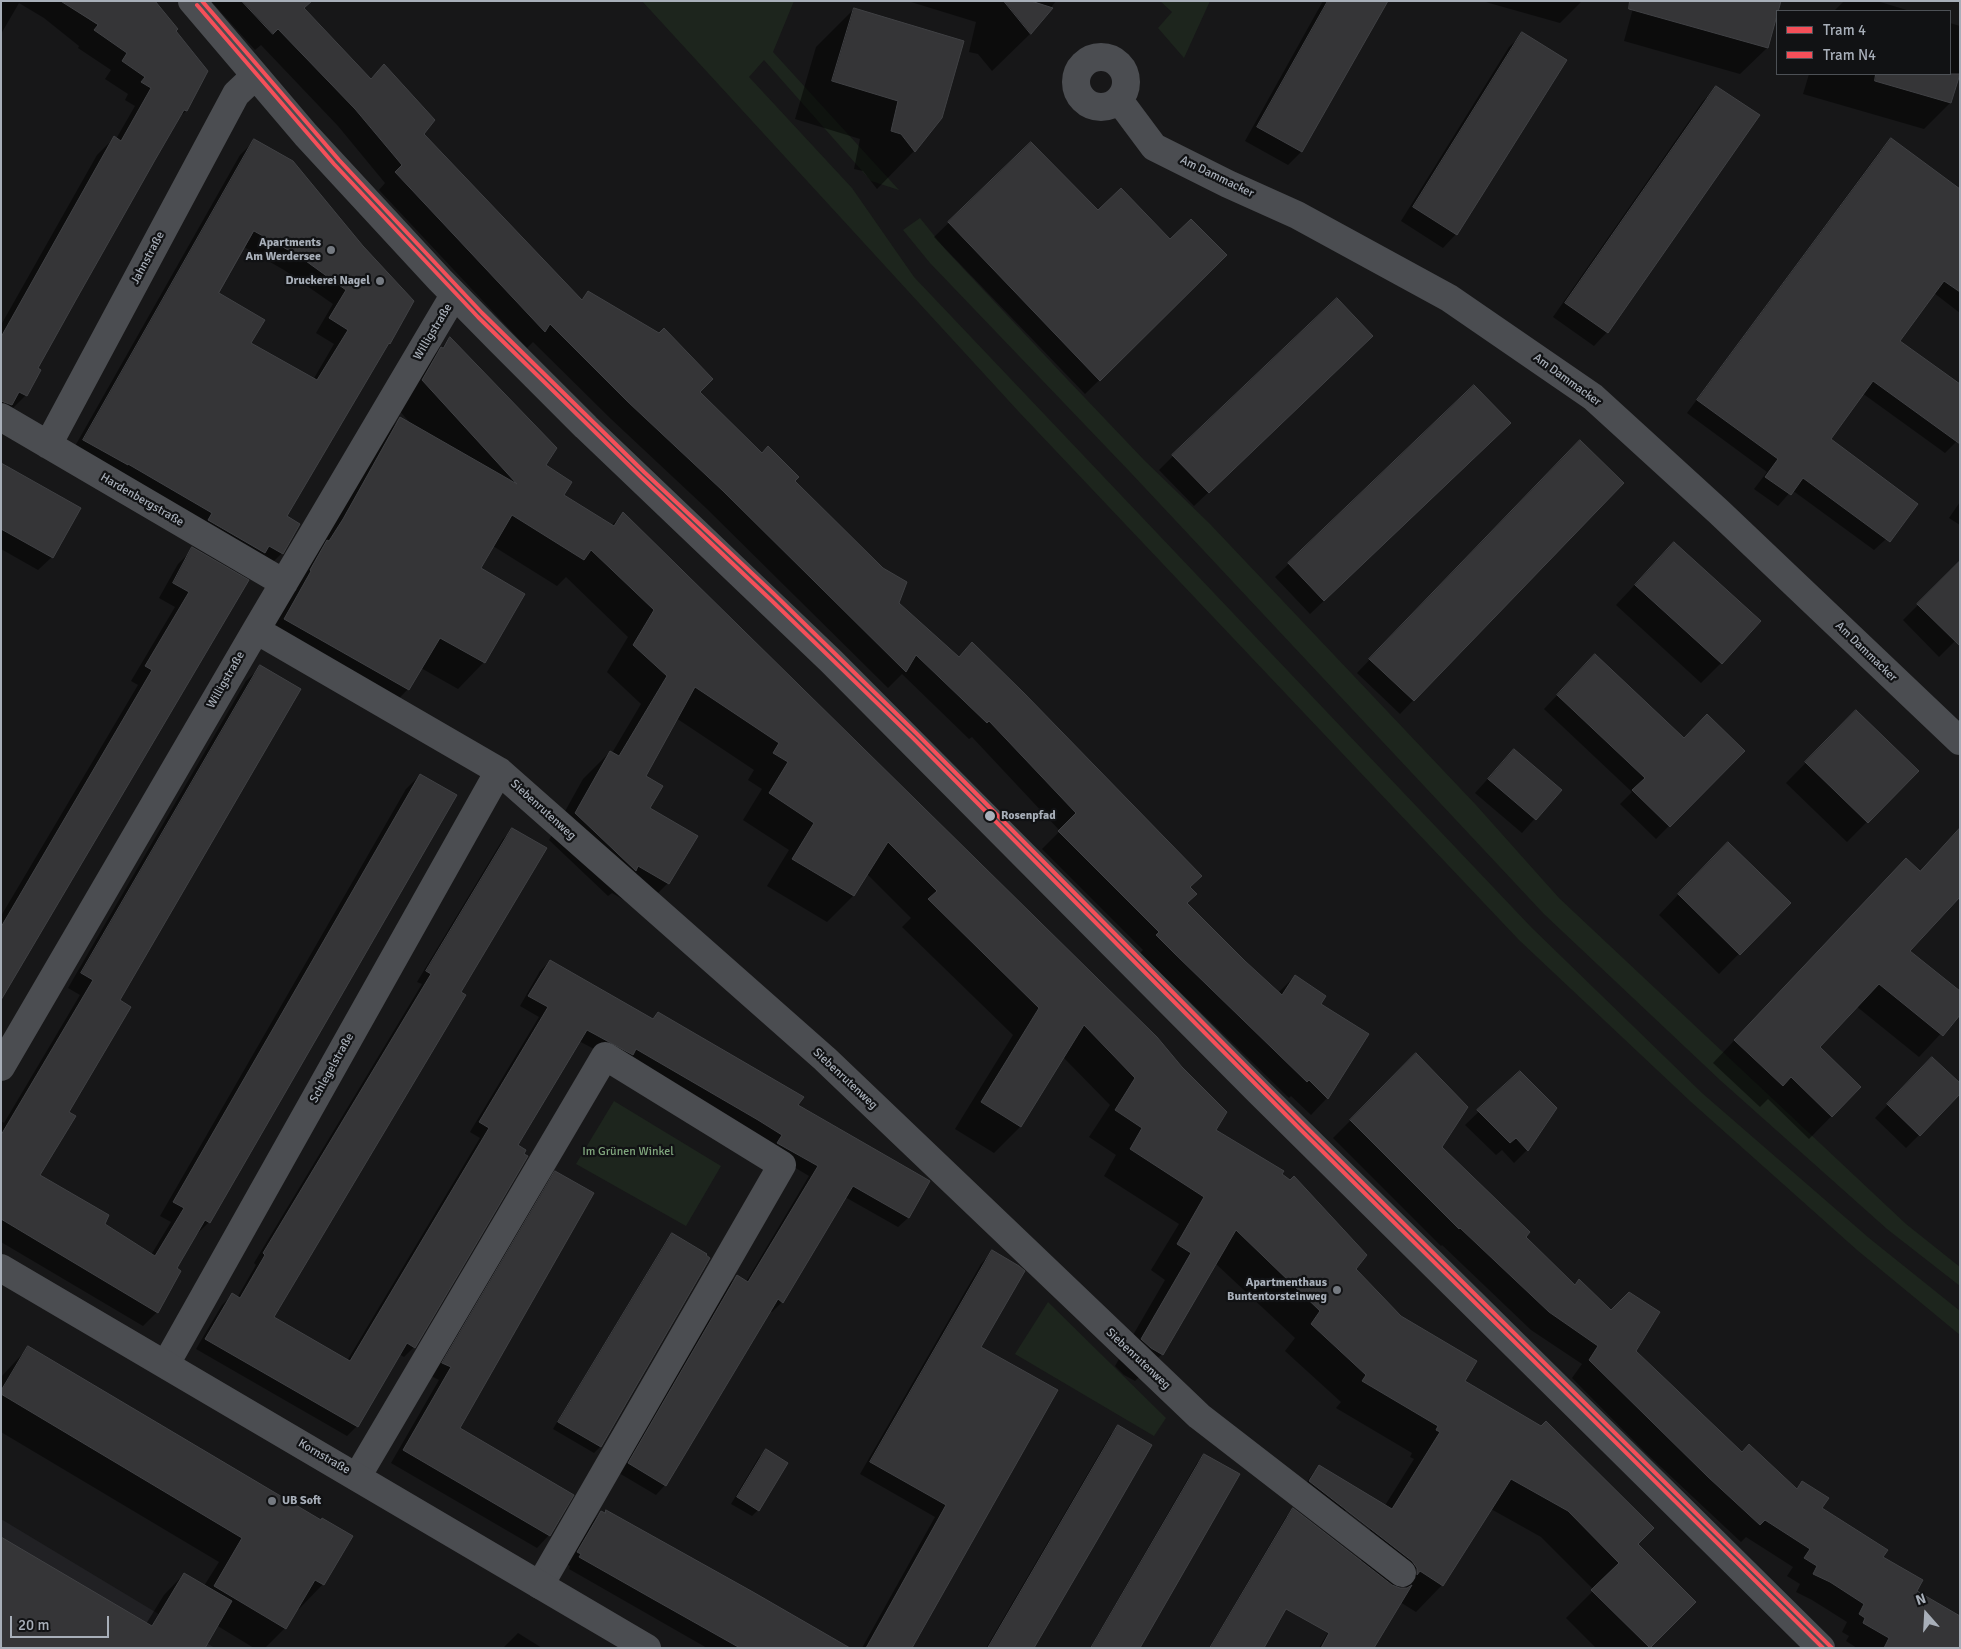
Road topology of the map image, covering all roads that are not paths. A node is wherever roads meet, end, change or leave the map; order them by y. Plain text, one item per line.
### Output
1 (192, 1) edge
2 (255, 76) junction
3 (1119, 100) dead end
4 (454, 295) junction
5 (1, 417) edge
6 (48, 445) junction
7 (284, 583) junction
8 (256, 630) junction
9 (1960, 741) edge
10 (499, 771) junction
11 (1, 1067) edge
12 (1, 1268) edge
13 (166, 1364) junction
14 (357, 1477) junction
15 (1402, 1573) dead end
16 (540, 1585) junction
17 (647, 1648) edge
18 (1821, 1648) edge

1 - 2 street
2 - 4 street
2 - 6 street, Jahnstraße
3 - 9 street, Am Dammacker
4 - 7 street, Willigstraße
4 - 18 street
5 - 6 street, Hardenbergstraße
6 - 7 street, Hardenbergstraße
7 - 8 street, Willigstraße
8 - 10 street, Siebenrutenweg
8 - 11 street, Willigstraße
10 - 13 street, Schlegelstraße
10 - 15 street, Siebenrutenweg
12 - 13 street, Kornstraße
13 - 14 street, Kornstraße
14 - 16 street, Kornstraße
14 - 16 street
16 - 17 street, Kornstraße

